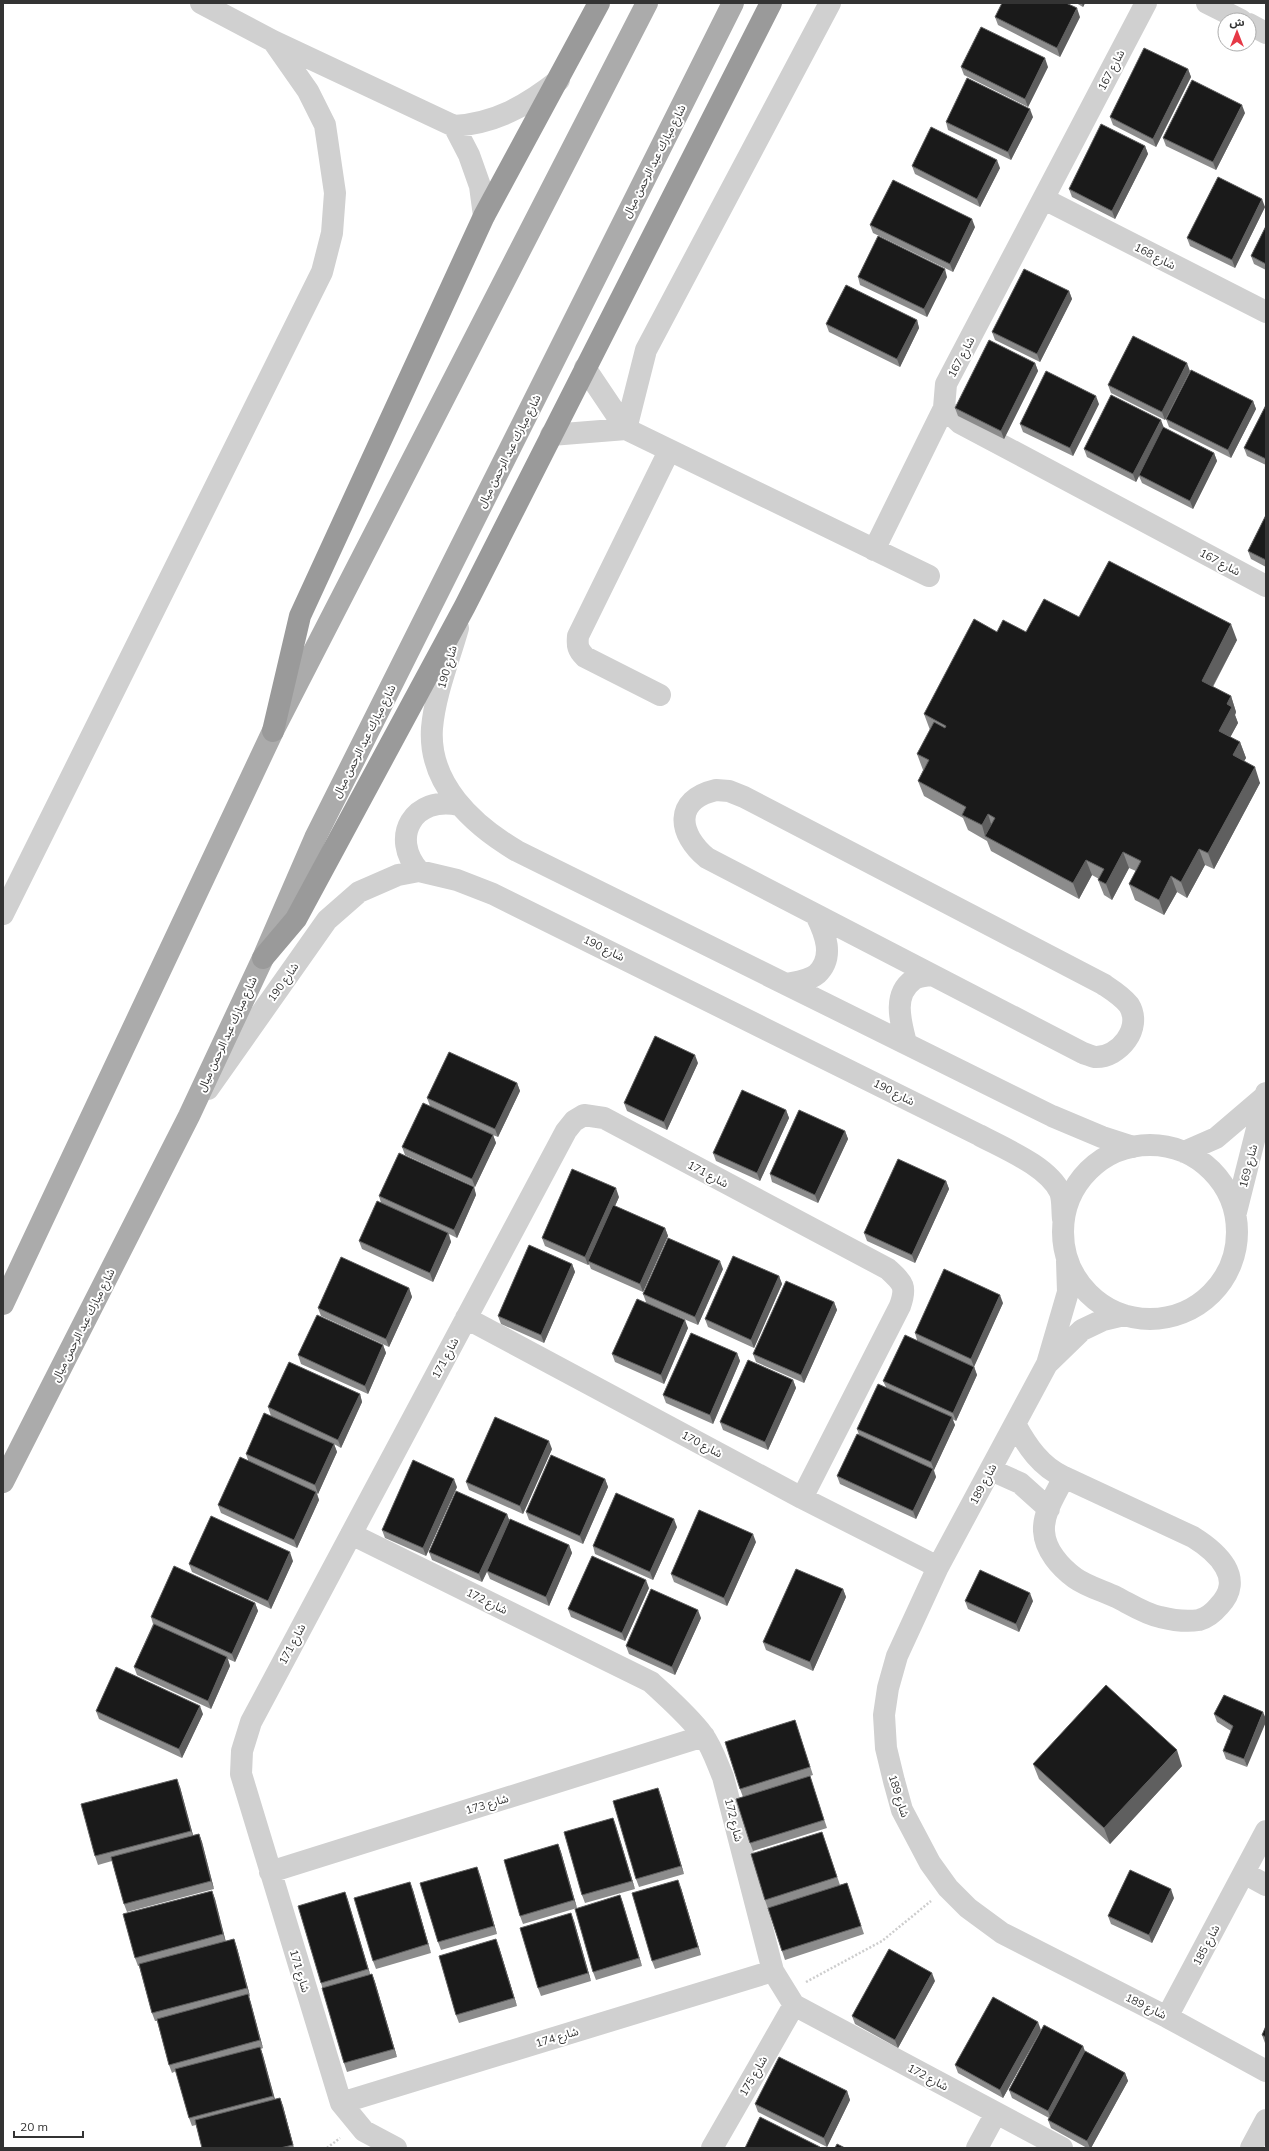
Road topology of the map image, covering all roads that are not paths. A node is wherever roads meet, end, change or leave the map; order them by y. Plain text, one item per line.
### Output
1 (201, 3) edge
2 (599, 3) edge
3 (647, 3) edge
4 (733, 3) edge
5 (771, 3) edge
6 (830, 3) edge
7 (1146, 3) edge
8 (1207, 3) edge
9 (1225, 12) edge
10 (1257, 28) edge
11 (1266, 33) edge
12 (273, 41) junction
13 (559, 80) junction
14 (454, 126) junction
15 (1044, 199) junction
16 (484, 216) junction
17 (1266, 312) edge
18 (585, 368) junction
19 (944, 408) junction
20 (626, 429) junction
21 (551, 435) junction
22 (669, 451) junction
23 (874, 550) junction
24 (929, 576) dead end
25 (1266, 586) edge
26 (465, 606) junction
27 (660, 694) dead end
28 (274, 731) junction
29 (459, 805) junction
30 (420, 871) junction
31 (3, 914) edge
32 (816, 915) junction
33 (263, 958) junction
34 (931, 975) junction
35 (787, 984) junction
36 (906, 1044) junction
37 (1265, 1095) edge
38 (189, 1116) junction
39 (1133, 1147) junction
40 (1184, 1152) junction
41 (1236, 1212) junction
42 (1064, 1219) junction
43 (1068, 1261) junction
44 (3, 1304) edge
45 (1124, 1316) junction
46 (466, 1318) junction
47 (1047, 1364) junction
48 (1015, 1424) junction
49 (991, 1470) junction
50 (1064, 1478) junction
51 (3, 1482) edge
52 (802, 1498) junction
53 (1049, 1509) junction
54 (351, 1534) junction
55 (938, 1568) junction
56 (704, 1736) junction
57 (1266, 1832) edge
58 (270, 1872) junction
59 (1244, 1873) junction
60 (1266, 1884) edge
61 (773, 1971) junction
62 (790, 1999) junction
63 (1167, 2017) junction
64 (1266, 2071) edge
65 (341, 2103) junction
66 (996, 2113) junction
67 (1266, 2120) edge
68 (396, 2148) edge
69 (712, 2148) edge
70 (977, 2148) edge
71 (1062, 2148) edge
72 (1251, 2148) edge

1 - 12 street
2 - 13 highway
3 - 28 main road
4 - 33 main road, شارع مبارك عبد الرحمن ميال
5 - 18 highway
6 - 20 street
7 - 15 street, شارع 167
8 - 9 street
10 - 11 street
12 - 14 street
12 - 31 street
13 - 14 street
13 - 16 highway
14 - 16 street
15 - 17 street, شارع 168
15 - 19 street, شارع 167
16 - 28 highway
18 - 20 street
18 - 21 highway
19 - 23 street
19 - 25 street, شارع 167
20 - 21 street
20 - 22 street
21 - 26 highway
22 - 23 street
22 - 27 street
23 - 24 street
26 - 29 street, شارع 190
26 - 33 highway
28 - 44 main road
29 - 30 street
29 - 35 street, شارع 190
30 - 38 street, شارع 190
30 - 42 street, شارع 190
32 - 34 street
32 - 34 street
32 - 35 street
33 - 38 main road, شارع مبارك عبد الرحمن ميال
34 - 36 street
35 - 36 street, شارع 190
36 - 39 street, شارع 190
37 - 40 street, شارع 169
37 - 41 street, شارع 169
38 - 51 main road, شارع مبارك عبد الرحمن ميال
39 - 40 street
39 - 42 street
40 - 41 street
41 - 45 street
42 - 43 street
43 - 45 street
43 - 47 street, شارع 189
45 - 47 street, شارع 189
46 - 52 street, شارع 170
46 - 52 street, شارع 171
46 - 54 street, شارع 171
47 - 48 street, شارع 189
48 - 49 street, شارع 189
48 - 50 street
49 - 53 street
49 - 55 street, شارع 189
50 - 53 street
50 - 53 street
52 - 55 street, شارع 170
54 - 56 street, شارع 172
54 - 58 street, شارع 171
55 - 63 street, شارع 189
56 - 58 street, شارع 173
56 - 61 street, شارع 172
57 - 59 street, شارع 185
58 - 65 street, شارع 171
59 - 60 street
59 - 63 street, شارع 185
61 - 62 street, شارع 172
61 - 65 street, شارع 174
62 - 66 street, شارع 172
62 - 69 street, شارع 175
63 - 64 street, شارع 189
65 - 68 street, شارع 171
66 - 70 street
66 - 71 street, شارع 172
67 - 72 street

